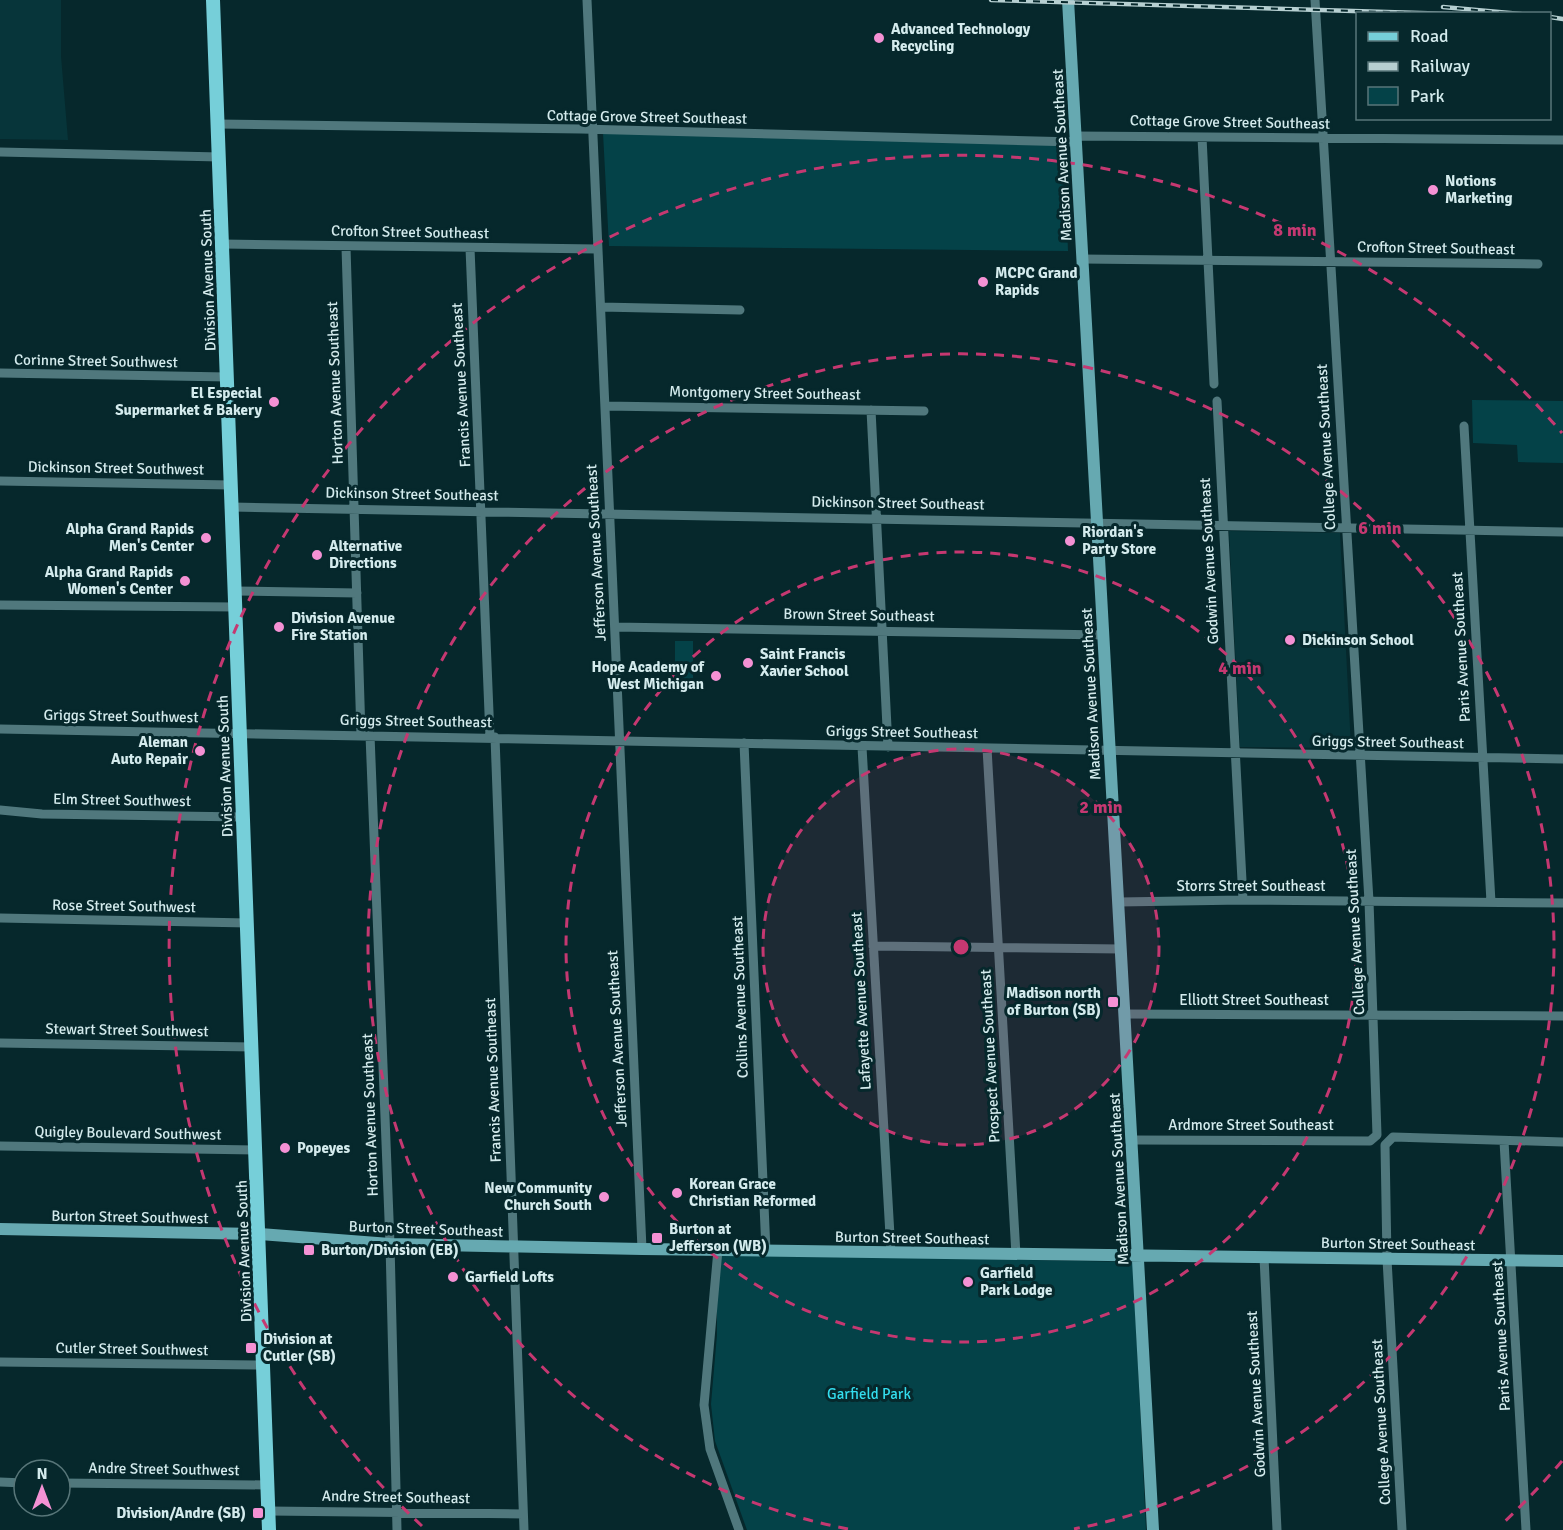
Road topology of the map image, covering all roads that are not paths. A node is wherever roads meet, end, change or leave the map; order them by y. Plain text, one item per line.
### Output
1 (213, 0) edge
2 (587, 0) edge
3 (1068, 0) edge
4 (1315, 0) edge
5 (218, 123) junction
6 (593, 129) junction
7 (1202, 137) junction
8 (1323, 138) junction
9 (1076, 139) junction
10 (1563, 140) edge
11 (0, 152) edge
12 (220, 157) junction
13 (223, 244) junction
14 (346, 246) junction
15 (470, 248) junction
16 (597, 249) junction
17 (1082, 259) junction
18 (1208, 260) junction
19 (1330, 261) junction
20 (1538, 264) dead end
21 (601, 307) junction
22 (740, 310) dead end
23 (0, 373) edge
24 (228, 377) junction
25 (1214, 384) dead end
26 (1217, 401) dead end
27 (605, 406) junction
28 (870, 410) junction
29 (924, 411) dead end
30 (1464, 426) dead end
31 (0, 481) edge
32 (231, 485) junction
33 (232, 507) junction
34 (353, 508) junction
35 (481, 510) junction
36 (609, 513) junction
37 (877, 519) junction
38 (1098, 521) junction
39 (1222, 526) junction
40 (1345, 527) junction
41 (1470, 529) junction
42 (1563, 532) edge
43 (235, 591) junction
44 (357, 593) junction
45 (0, 605) edge
46 (236, 607) junction
47 (615, 627) junction
48 (881, 630) junction
49 (1103, 635) junction
50 (0, 729) edge
51 (241, 733) junction
52 (366, 735) junction
53 (492, 737) junction
54 (619, 740) junction
55 (744, 743) junction
56 (862, 747) junction
57 (888, 747) junction
58 (987, 748) junction
59 (1109, 752) junction
60 (1234, 755) junction
61 (1360, 756) junction
62 (1482, 758) junction
63 (1563, 759) edge
64 (0, 810) edge
65 (244, 818) junction
66 (1243, 900) junction
67 (1119, 902) junction
68 (1369, 902) junction
69 (1491, 902) junction
70 (1563, 903) edge
71 (0, 918) edge
72 (248, 923) junction
73 (873, 946) junction
74 (998, 946) junction
75 (1121, 949) junction
76 (1125, 1014) junction
77 (1374, 1016) junction
78 (1563, 1016) edge
79 (0, 1043) edge
80 (253, 1047) junction
81 (1132, 1140) junction
82 (1370, 1141) joint
83 (1504, 1141) junction
84 (1563, 1142) edge
85 (0, 1146) edge
86 (256, 1150) junction
87 (0, 1229) edge
88 (260, 1234) junction
89 (390, 1244) junction
90 (515, 1246) junction
91 (642, 1249) junction
92 (718, 1250) junction
93 (766, 1251) junction
94 (891, 1253) junction
95 (1016, 1255) junction
96 (1138, 1257) junction
97 (1263, 1257) junction
98 (1387, 1259) junction
99 (1512, 1260) junction
100 (1563, 1261) edge
101 (0, 1362) edge
102 (264, 1365) junction
103 (72, 1483) edge
104 (267, 1485) junction
105 (269, 1511) junction
106 (396, 1511) junction
107 (523, 1514) junction
108 (269, 1530) edge
109 (397, 1530) edge
110 (524, 1530) edge
111 (739, 1530) edge
112 (1153, 1530) edge
113 (1278, 1530) edge
114 (1402, 1530) edge
115 (1526, 1530) edge

1 - 5 main road, Division Avenue South
2 - 6 street, Jefferson Avenue Southeast
3 - 9 main road, Madison Avenue Southeast
4 - 8 street, College Avenue Southeast
5 - 6 street, Cottage Grove Street Southeast
5 - 12 main road, Division Avenue South
6 - 9 street, Cottage Grove Street Southeast
6 - 16 street, Jefferson Avenue Southeast
7 - 8 street, Cottage Grove Street Southeast
7 - 9 street, Cottage Grove Street Southeast
7 - 18 street
8 - 10 street, Cottage Grove Street Southeast
8 - 19 street, College Avenue Southeast
9 - 17 main road, Madison Avenue Southeast
11 - 12 street
12 - 13 main road, Division Avenue South
13 - 14 street, Crofton Street Southeast
13 - 24 main road, Division Avenue South
14 - 15 street, Crofton Street Southeast
14 - 34 street, Horton Avenue Southeast
15 - 16 street, Crofton Street Southeast
15 - 35 street, Francis Avenue Southeast
16 - 21 street, Jefferson Avenue Southeast
17 - 18 street, Crofton Street Southeast
17 - 38 main road, Madison Avenue Southeast
18 - 19 street, Crofton Street Southeast
18 - 25 street
19 - 20 street, Crofton Street Southeast
19 - 40 street, College Avenue Southeast
21 - 22 street
21 - 27 street, Jefferson Avenue Southeast
23 - 24 street, Corinne Street Southwest
24 - 32 main road, Division Avenue South
26 - 39 street, Godwin Avenue Southeast
27 - 28 street, Montgomery Street Southeast
27 - 36 street, Jefferson Avenue Southeast
28 - 29 street, Montgomery Street Southeast
28 - 37 street
30 - 41 street, Paris Avenue Southeast
31 - 32 street, Dickinson Street Southwest
32 - 33 main road, Division Avenue South
33 - 34 street, Dickinson Street Southeast
33 - 43 main road, Division Avenue South
34 - 35 street, Dickinson Street Southeast
34 - 44 street, Horton Avenue Southeast
35 - 36 street, Dickinson Street Southeast
35 - 53 street, Francis Avenue Southeast
36 - 37 street, Dickinson Street Southeast
36 - 47 street, Jefferson Avenue Southeast
37 - 38 street, Dickinson Street Southeast
37 - 48 street
38 - 39 street, Dickinson Street Southeast
38 - 49 main road, Madison Avenue Southeast
39 - 40 street, Dickinson Street Southeast
39 - 60 street, Godwin Avenue Southeast
40 - 41 street, Dickinson Street Southeast
40 - 61 street, College Avenue Southeast
41 - 42 street, Dickinson Street Southeast
41 - 62 street, Paris Avenue Southeast
43 - 44 street
43 - 46 main road, Division Avenue South
44 - 52 street, Horton Avenue Southeast
45 - 46 street
46 - 51 main road, Division Avenue South
47 - 48 street, Brown Street Southeast
47 - 54 street, Jefferson Avenue Southeast
48 - 49 street, Brown Street Southeast
48 - 57 street
49 - 59 main road, Madison Avenue Southeast
50 - 51 street, Griggs Street Southwest
51 - 52 street, Griggs Street Southeast
51 - 65 main road, Division Avenue South
52 - 53 street, Griggs Street Southeast
52 - 89 street, Horton Avenue Southeast
53 - 54 street, Griggs Street Southeast
53 - 90 street, Francis Avenue Southeast
54 - 55 street, Griggs Street Southeast
54 - 91 street, Jefferson Avenue Southeast
55 - 56 street, Griggs Street Southeast
55 - 93 street, Collins Avenue Southeast
56 - 57 street, Griggs Street Southeast
56 - 73 street, Lafayette Avenue Southeast
57 - 58 street, Griggs Street Southeast
58 - 59 street, Griggs Street Southeast
58 - 74 street, Prospect Avenue Southeast
59 - 60 street, Griggs Street Southeast
59 - 67 main road, Madison Avenue Southeast
60 - 61 street, Griggs Street Southeast
60 - 66 street, Godwin Avenue Southeast
61 - 62 street, Griggs Street Southeast
61 - 68 street, College Avenue Southeast
62 - 63 street, Griggs Street Southeast
62 - 69 street, Paris Avenue Southeast
64 - 65 street, Elm Street Southwest
65 - 72 main road, Division Avenue South
66 - 67 street, Storrs Street Southeast
66 - 68 street, Storrs Street Southeast
67 - 75 main road, Madison Avenue Southeast
68 - 69 street, Storrs Street Southeast
68 - 77 street, College Avenue Southeast
69 - 70 street, Storrs Street Southeast
71 - 72 street, Rose Street Southwest
72 - 80 main road, Division Avenue South
73 - 74 street
73 - 94 street, Lafayette Avenue Southeast
74 - 75 street
74 - 95 street, Prospect Avenue Southeast
75 - 76 main road, Madison Avenue Southeast
76 - 77 street, Elliott Street Southeast
76 - 81 main road, Madison Avenue Southeast
77 - 78 street, Elliott Street Southeast
77 - 82 street, College Avenue Southeast
79 - 80 street, Stewart Street Southwest
80 - 86 main road, Division Avenue South
81 - 82 street, Ardmore Street Southeast
81 - 96 main road, Madison Avenue Southeast
83 - 84 street
83 - 98 street, College Avenue Southeast
83 - 99 street, Paris Avenue Southeast
85 - 86 street, Quigley Boulevard Southwest
86 - 88 main road, Division Avenue South
87 - 88 main road, Burton Street Southwest
88 - 89 main road, Burton Street Southeast
88 - 102 main road, Division Avenue South
89 - 90 main road, Burton Street Southeast
89 - 106 street, Horton Avenue Southeast
90 - 91 main road, Burton Street Southeast
90 - 107 street, Francis Avenue Southeast
91 - 92 main road, Burton Street Southeast
92 - 93 main road, Burton Street Southeast
92 - 111 street
93 - 94 main road, Burton Street Southeast
94 - 95 main road, Burton Street Southeast
95 - 96 main road, Burton Street Southeast
96 - 97 main road, Burton Street Southeast
96 - 112 main road, Madison Avenue Southeast
97 - 98 main road, Burton Street Southeast
97 - 113 street, Godwin Avenue Southeast
98 - 99 main road, Burton Street Southeast
98 - 114 street, College Avenue Southeast
99 - 100 main road, Burton Street Southeast
99 - 115 street, Paris Avenue Southeast
101 - 102 street, Cutler Street Southwest
102 - 104 main road, Division Avenue South
103 - 104 street, Andre Street Southwest
104 - 105 main road, Division Avenue South
105 - 106 street, Andre Street Southeast
105 - 108 main road, Division Avenue South
106 - 107 street, Andre Street Southeast
106 - 109 street, Horton Avenue Southeast
107 - 110 street, Francis Avenue Southeast

